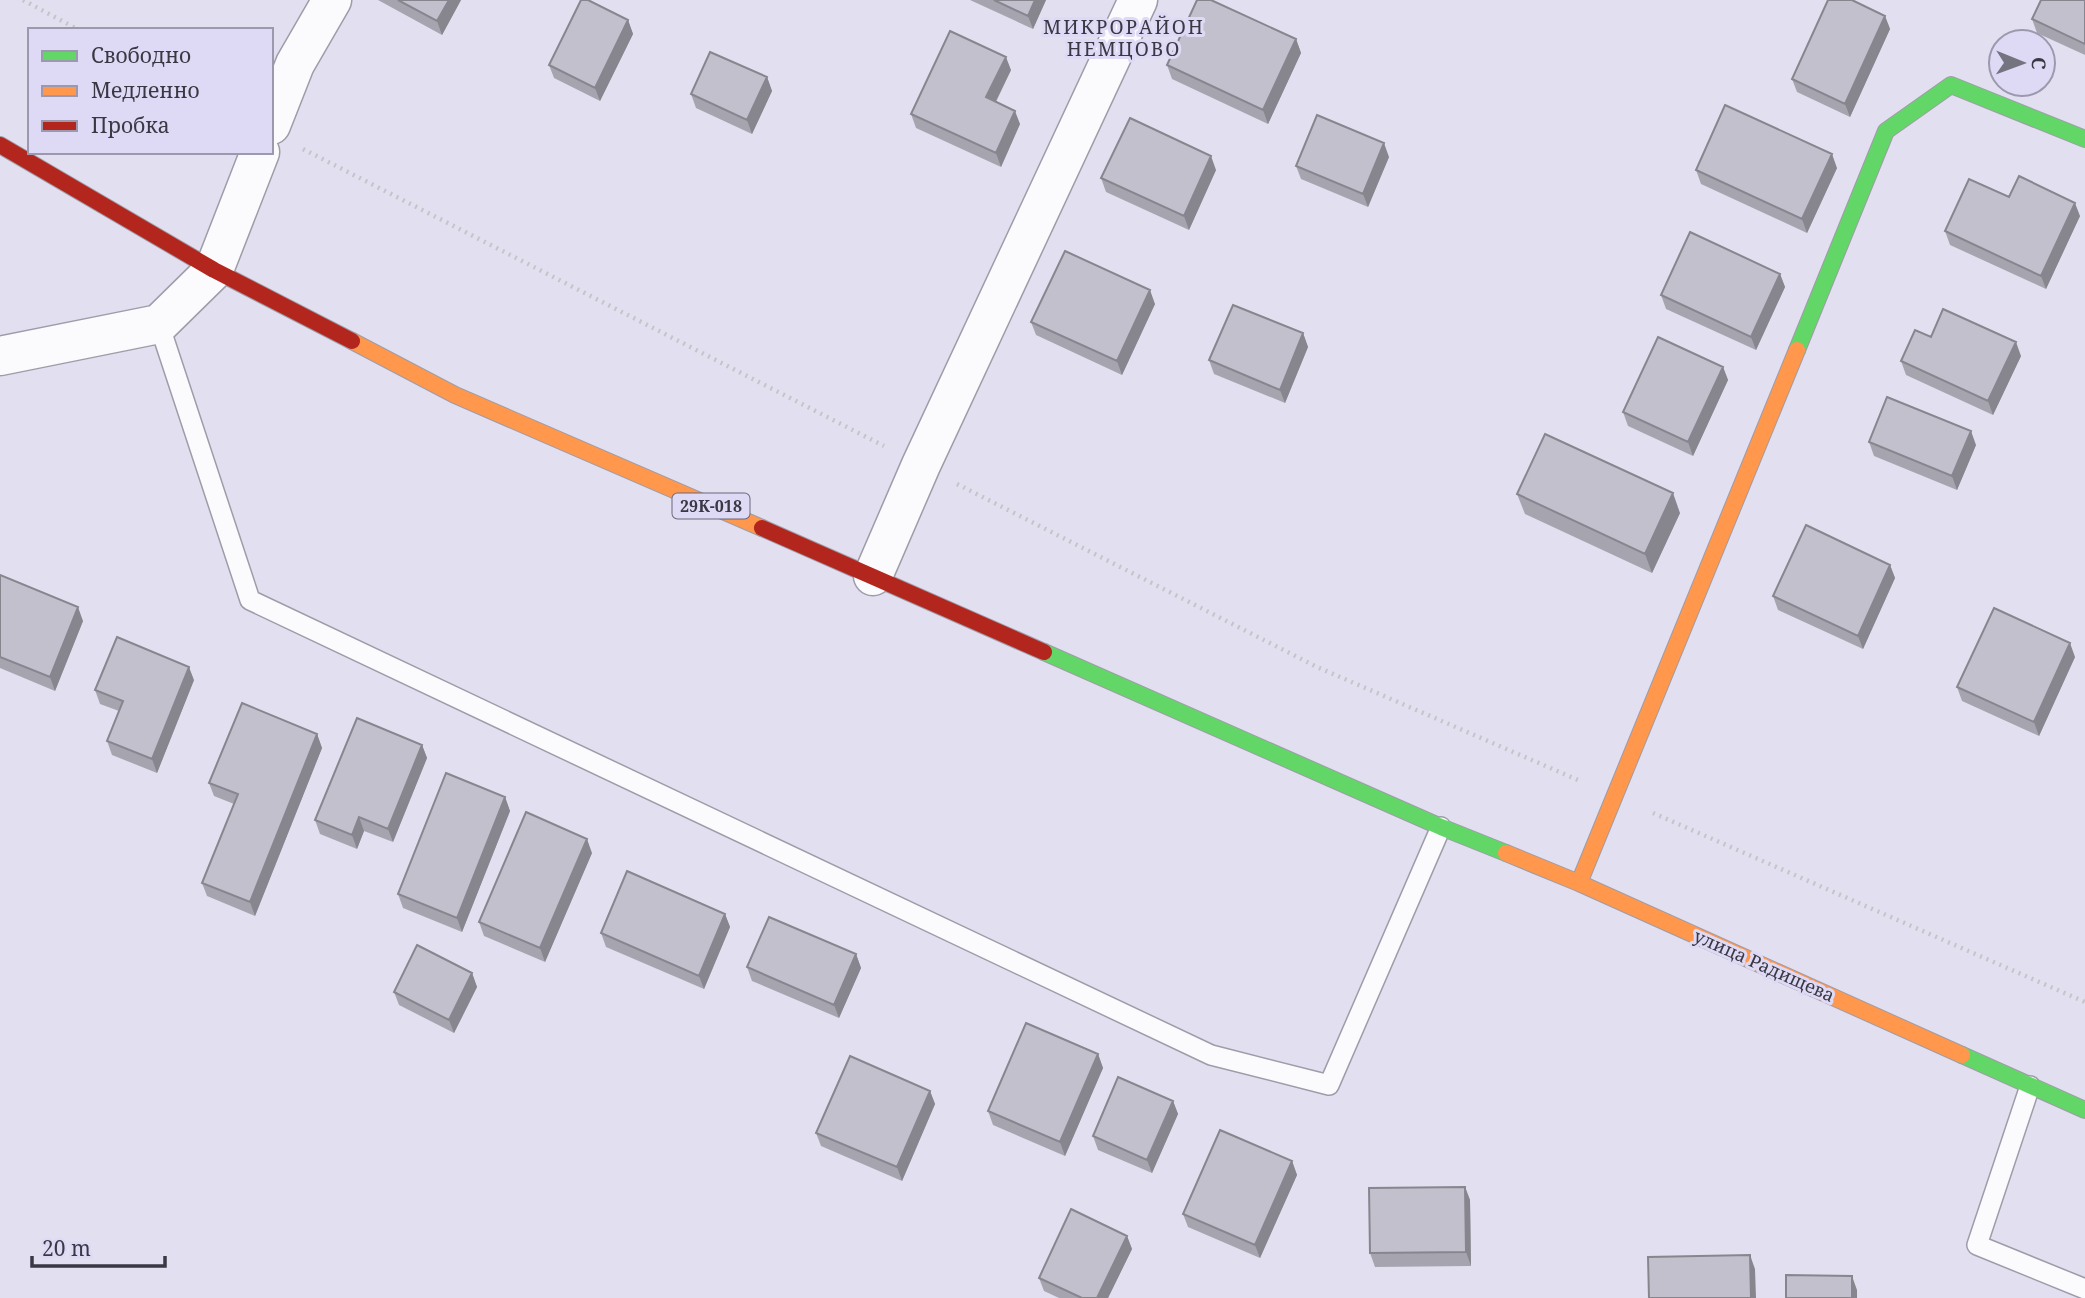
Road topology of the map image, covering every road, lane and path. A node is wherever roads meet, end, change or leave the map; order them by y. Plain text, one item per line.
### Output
1 (23, 0) edge
2 (332, 0) edge
3 (1138, 0) edge
4 (75, 28) edge
5 (2085, 139) edge
6 (276, 141) edge
7 (0, 145) edge
8 (270, 154) edge
9 (214, 270) junction
10 (159, 324) junction
11 (0, 356) edge
12 (921, 465) junction
13 (873, 576) junction
14 (1614, 796) junction
15 (1441, 827) junction
16 (1579, 883) junction
17 (2085, 1002) edge
18 (2030, 1086) junction
19 (2085, 1110) edge
20 (2085, 1289) edge

1 - 4 path
2 - 6 street
3 - 12 street
5 - 14 main road
6 - 12 path
7 - 9 main road, 29К-018
8 - 9 street
9 - 10 street
9 - 13 main road, 29К-018
10 - 11 street
10 - 15 lane
12 - 13 street
12 - 14 path
13 - 15 main road, 29К-018
14 - 16 main road
14 - 17 path
15 - 16 main road, улица Радищева
16 - 18 main road, улица Радищева
18 - 19 main road, улица Радищева
18 - 20 lane

